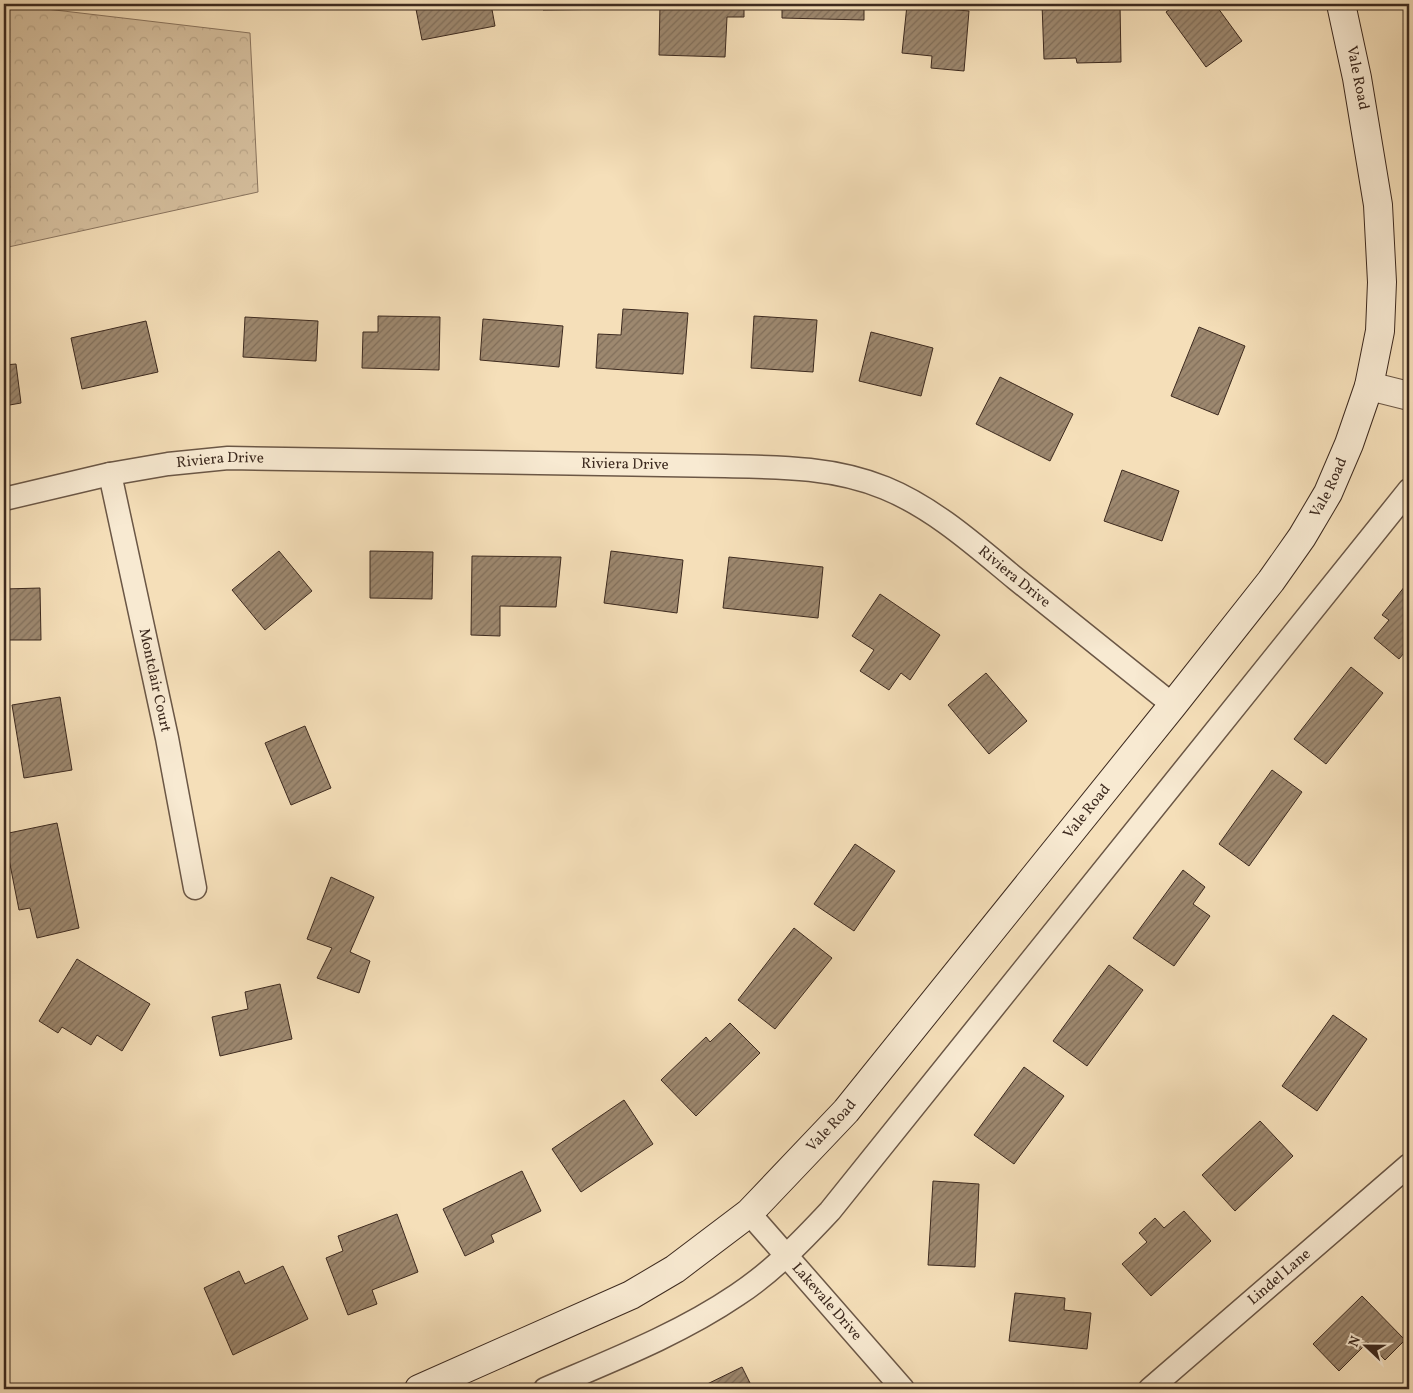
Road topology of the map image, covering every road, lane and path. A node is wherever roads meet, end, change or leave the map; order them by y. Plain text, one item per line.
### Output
1 (1341, 4) edge
2 (1369, 386) junction
3 (1409, 396) edge
4 (110, 474) junction
5 (1409, 490) edge
6 (4, 499) edge
7 (1173, 706) junction
8 (195, 888) dead end
9 (1409, 1165) edge
10 (749, 1214) junction
11 (787, 1257) junction
12 (419, 1389) edge
13 (545, 1389) edge
14 (903, 1389) edge
15 (1150, 1389) edge

1 - 2 main road, Vale Road
2 - 3 main road
2 - 7 main road, Vale Road
4 - 6 street, Riviera Drive
4 - 7 street, Riviera Drive
4 - 8 street, Montclair Court
5 - 11 street
7 - 10 main road, Vale Road
9 - 15 street, Lindel Lane
10 - 11 street, Lakevale Drive
10 - 12 main road, Vale Road
11 - 13 street
11 - 14 street, Lakevale Drive

